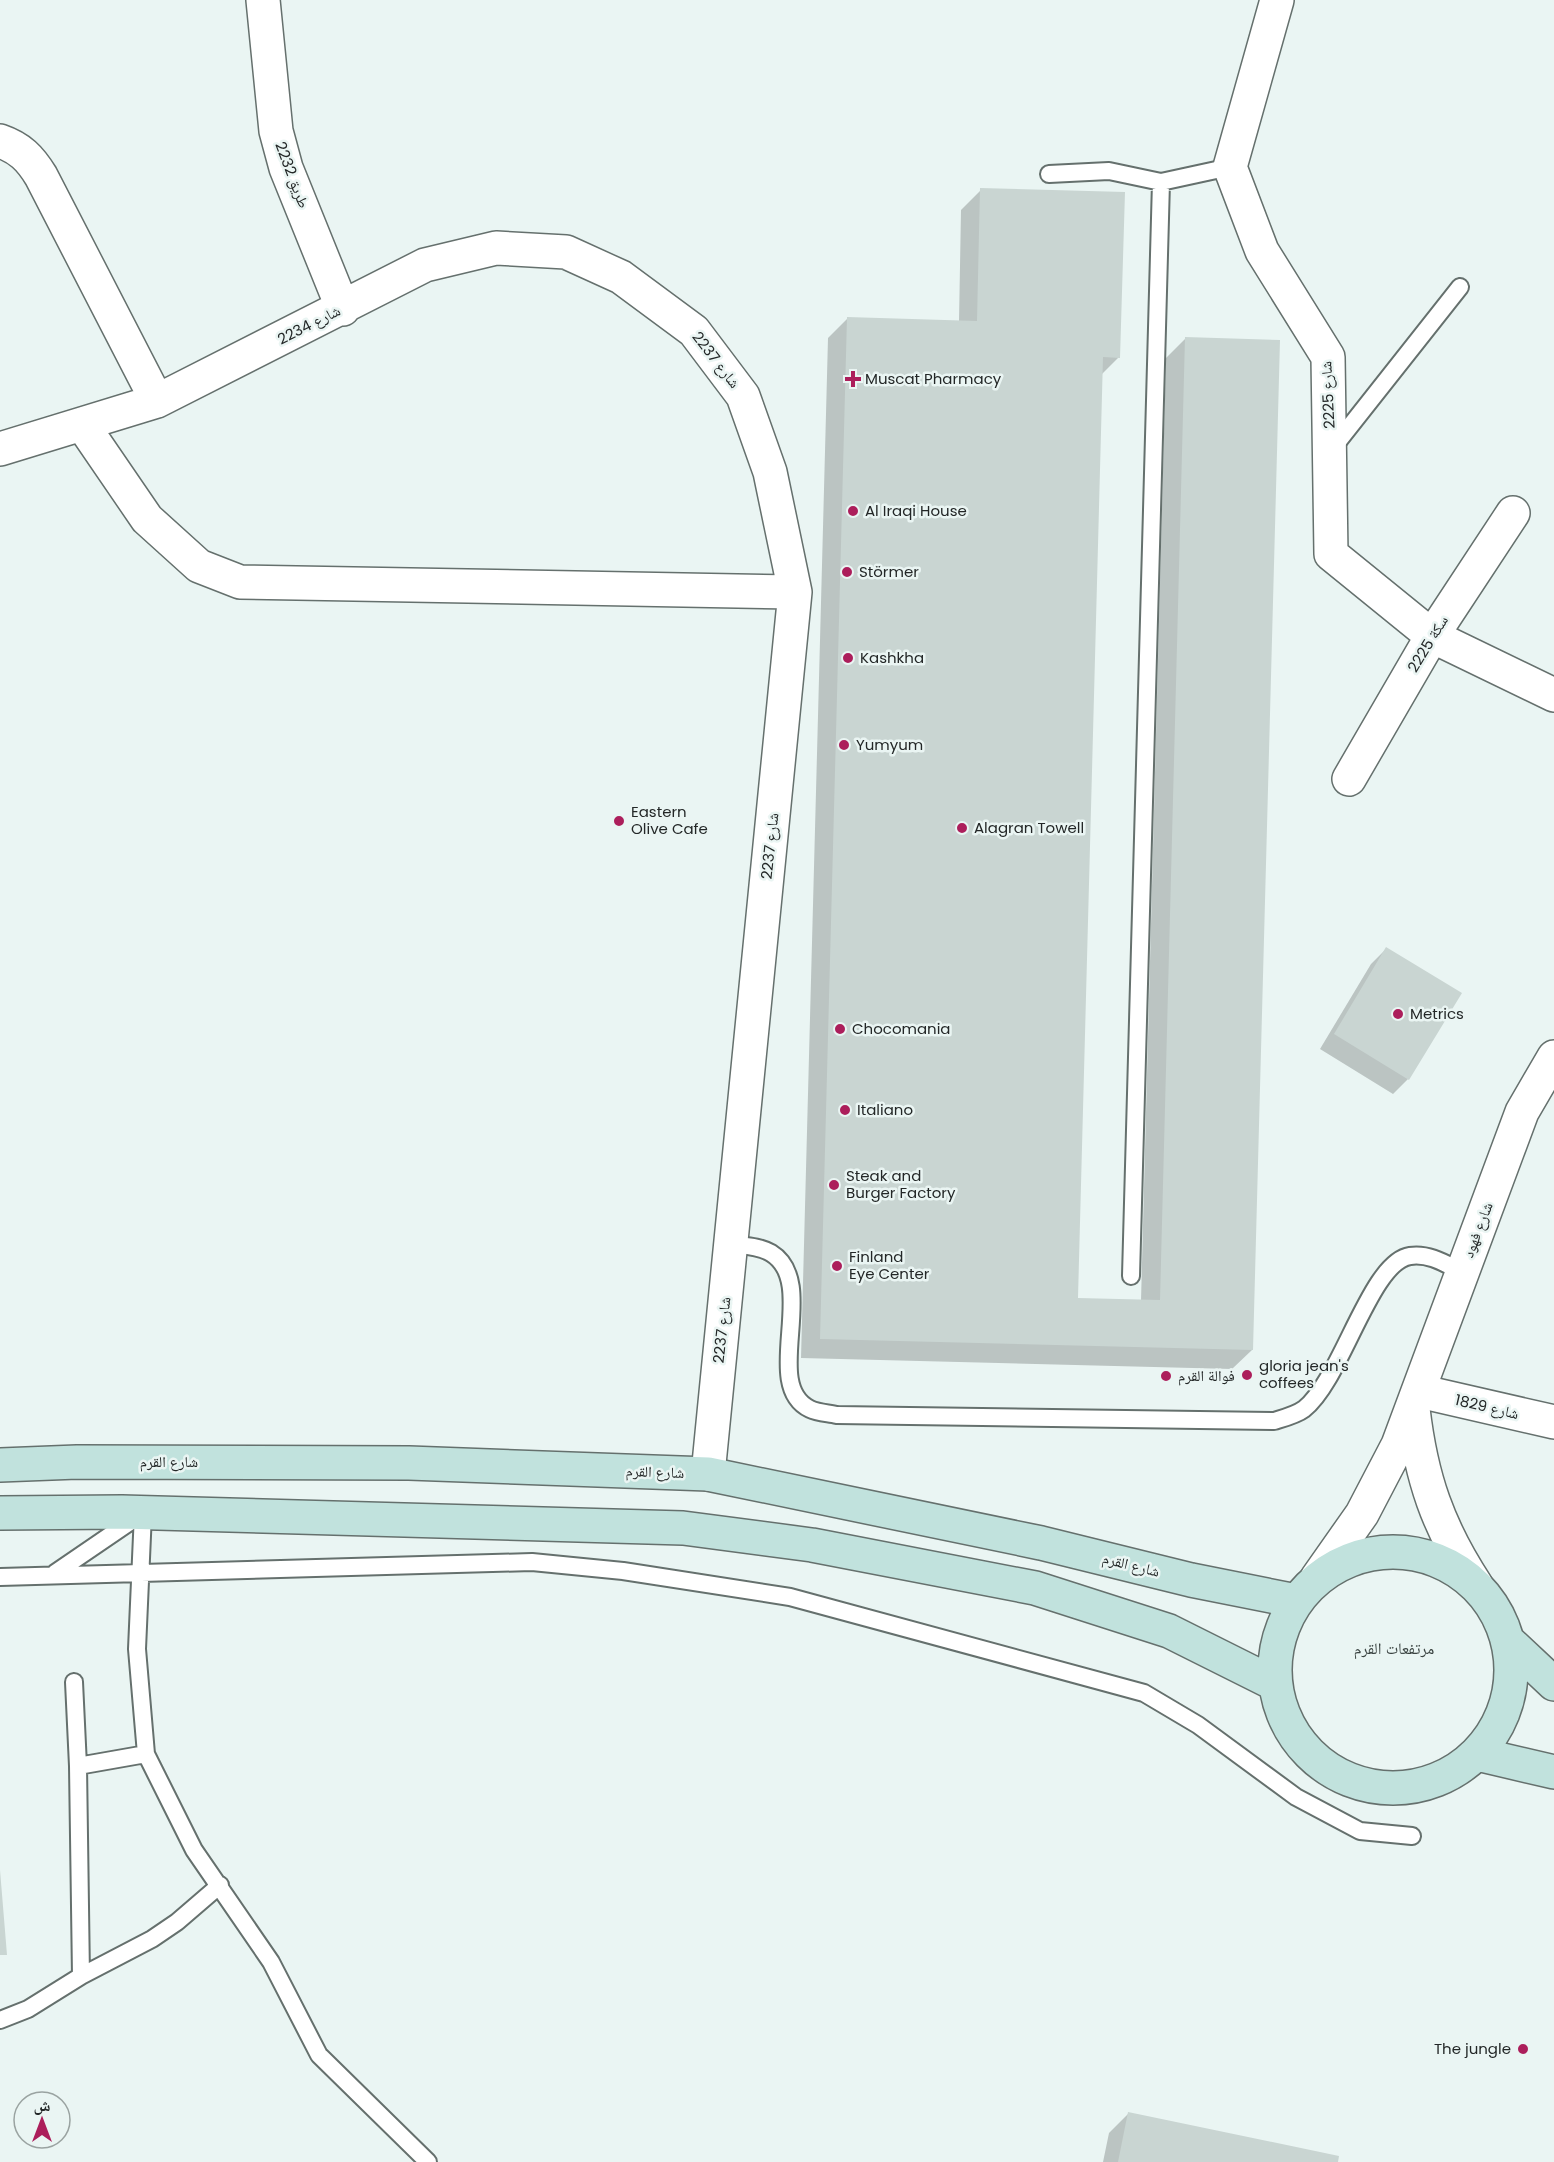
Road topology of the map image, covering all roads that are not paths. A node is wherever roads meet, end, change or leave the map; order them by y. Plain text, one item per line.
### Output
1 (263, 0) edge
2 (1277, 0) edge
3 (0, 141) edge
4 (1230, 167) junction
5 (1049, 174) dead end
6 (1161, 182) junction
7 (621, 277) joint
8 (1460, 287) dead end
9 (343, 309) junction
10 (157, 401) junction
11 (82, 424) junction
12 (0, 449) edge
13 (1331, 450) junction
14 (1513, 513) dead end
15 (795, 592) junction
16 (1432, 636) junction
17 (1554, 695) edge
18 (1349, 778) dead end
19 (1554, 1057) edge
20 (731, 1244) junction
21 (1462, 1272) junction
22 (1131, 1276) dead end
23 (1416, 1400) junction
24 (1554, 1422) edge
25 (0, 1465) edge
26 (708, 1474) junction
27 (0, 1513) edge
28 (143, 1513) junction
29 (141, 1572) junction
30 (54, 1574) junction
31 (0, 1577) edge
32 (1476, 1586) junction
33 (1307, 1589) junction
34 (1508, 1641) junction
35 (74, 1682) dead end
36 (1275, 1684) junction
37 (1554, 1684) edge
38 (146, 1754) junction
39 (1477, 1754) junction
40 (78, 1766) junction
41 (1554, 1772) edge
42 (1412, 1836) dead end
43 (220, 1885) junction
44 (81, 1976) junction
45 (0, 2020) edge
46 (428, 2162) edge

1 - 9 street, طريق 2232
2 - 4 street
3 - 10 street
4 - 6 lane
4 - 13 street, شارع 2225
5 - 6 lane
6 - 22 lane
7 - 9 street, 2234 شارع
7 - 15 street, 2237 شارع
8 - 13 lane
9 - 10 street, 2234 شارع
10 - 11 street, 2234 شارع
11 - 12 street, 2234 شارع
11 - 15 street
13 - 16 street, شارع 2225
14 - 16 street, سكة 2225
15 - 20 street, 2237 شارع
16 - 17 street, شارع 2225
16 - 18 street, سكة 2225
19 - 21 street, شارع فهود
20 - 21 lane
20 - 26 street, 2237 شارع
21 - 23 street, شارع فهود
23 - 24 street, 1829 شارع
23 - 32 street, شارع فهود
23 - 33 street, شارع فهود
25 - 26 main road, شارع القرم
26 - 33 main road, شارع القرم
27 - 28 main road
28 - 29 lane
28 - 30 lane
28 - 36 main road
29 - 30 lane
29 - 38 lane
29 - 42 lane
30 - 31 lane
32 - 33 main road
32 - 34 main road
33 - 36 main road
34 - 37 main road
34 - 39 main road
35 - 40 lane
36 - 39 main road
38 - 40 lane
38 - 43 lane
39 - 41 main road
40 - 44 lane
43 - 44 lane
43 - 46 lane
44 - 45 lane

